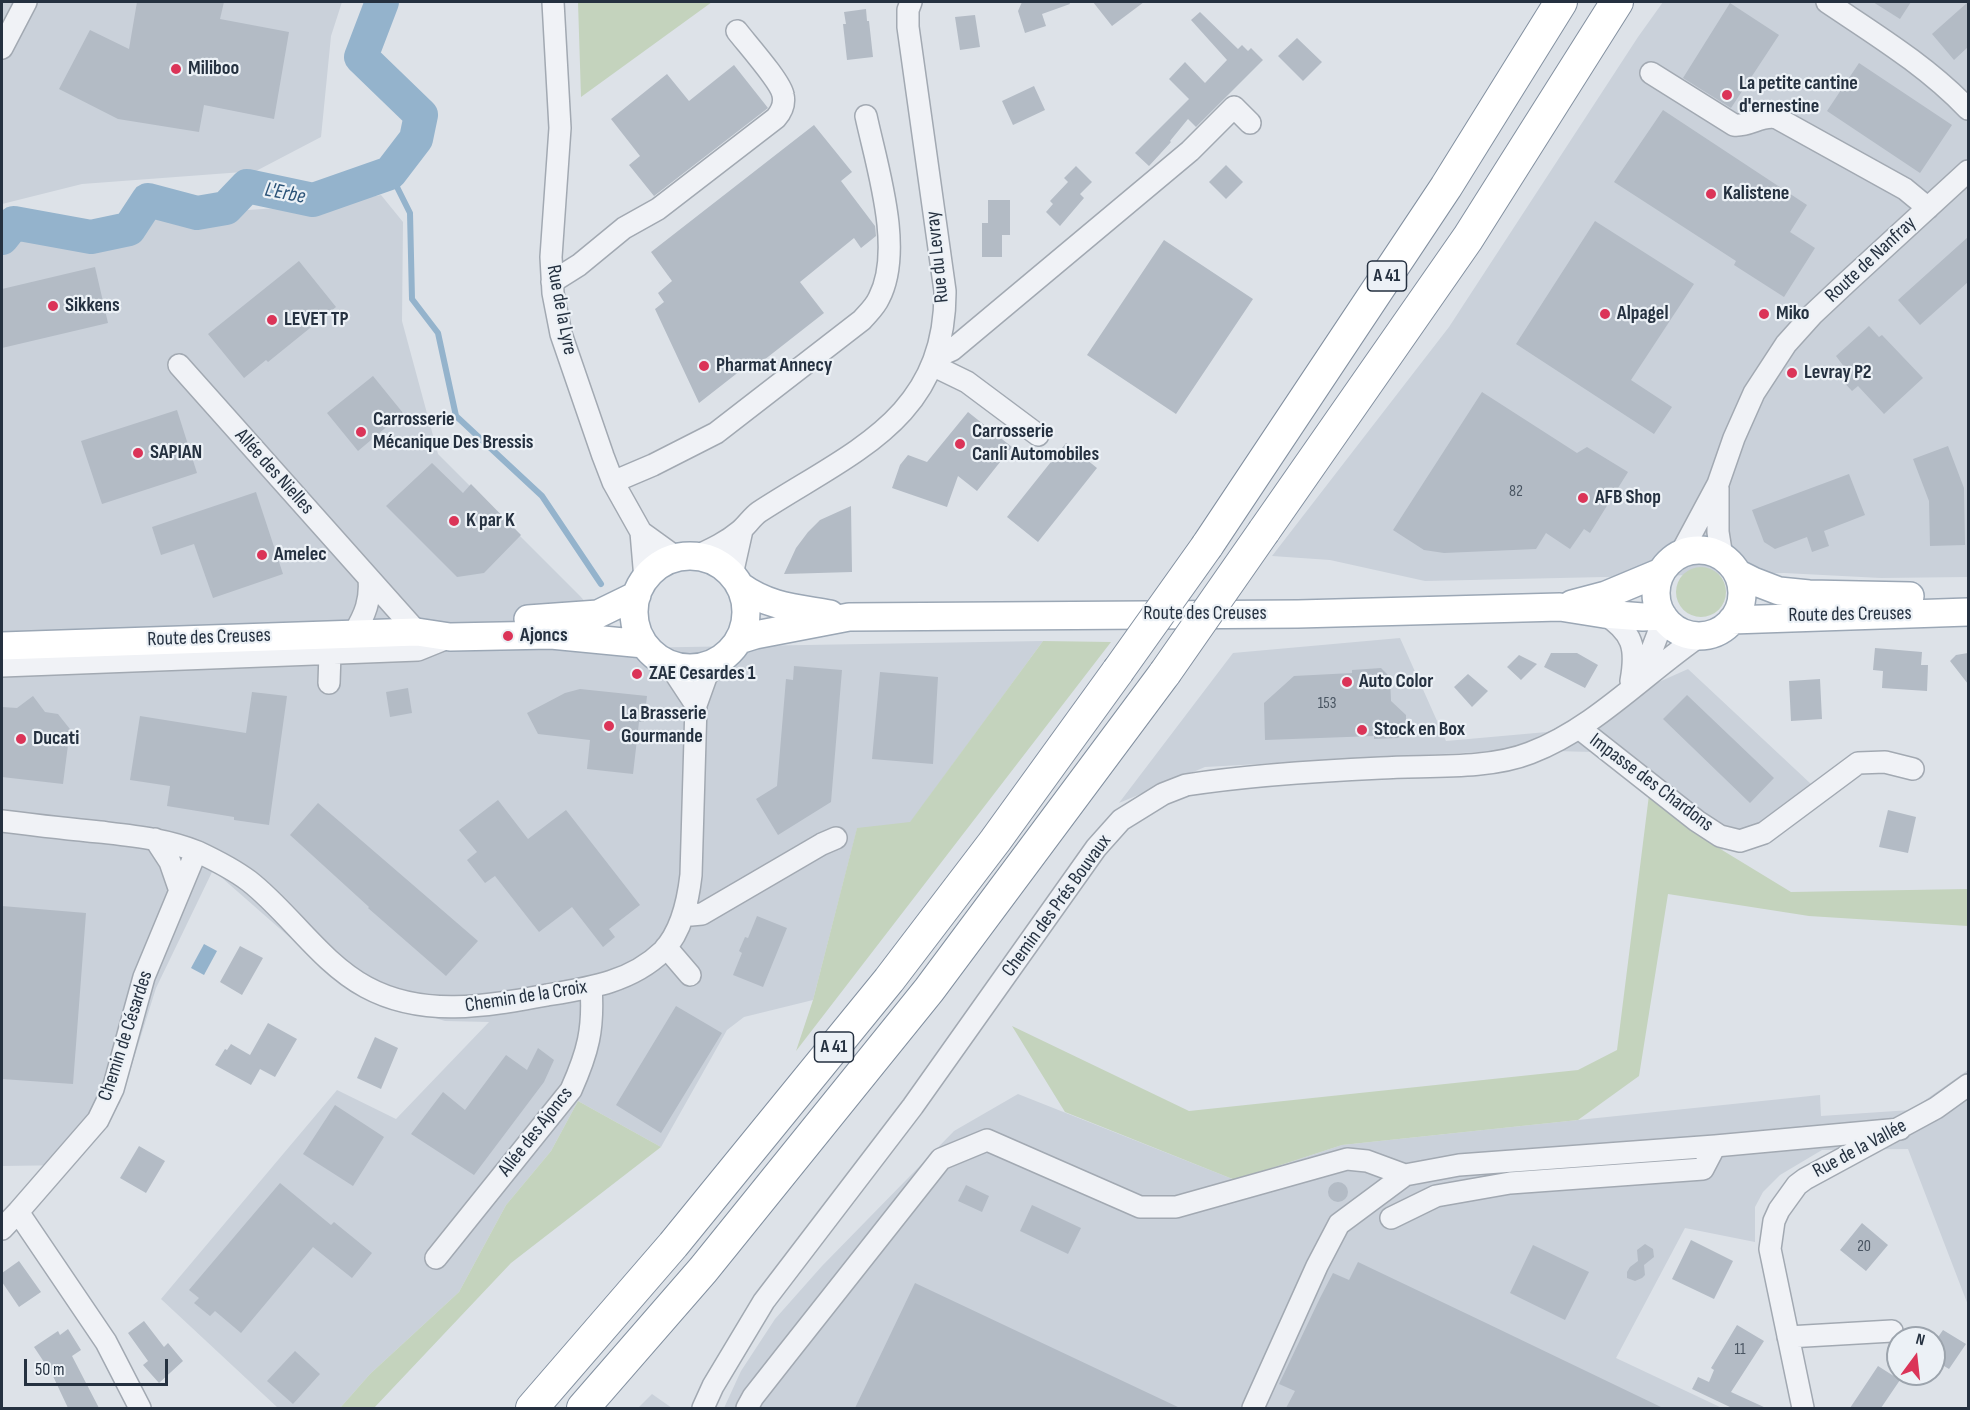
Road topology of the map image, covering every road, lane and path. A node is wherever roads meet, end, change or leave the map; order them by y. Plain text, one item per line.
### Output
1 (26, 2) edge
2 (553, 2) edge
3 (911, 2) edge
4 (1562, 2) edge
5 (1617, 2) edge
6 (1827, 2) edge
7 (737, 31) dead end
8 (2, 48) edge
9 (1651, 73) dead end
10 (1968, 109) edge
11 (866, 116) dead end
12 (1250, 123) dead end
13 (1968, 171) edge
14 (1928, 208) junction
15 (552, 282) junction
16 (935, 359) junction
17 (179, 365) dead end
18 (1038, 435) dead end
19 (613, 482) junction
20 (1710, 509) junction
21 (742, 530) junction
22 (641, 532) junction
23 (1681, 554) junction
24 (687, 557) junction
25 (1730, 565) junction
26 (1661, 572) junction
27 (369, 579) junction
28 (736, 581) junction
29 (641, 587) junction
30 (1968, 595) edge
31 (1560, 607) junction
32 (1968, 612) edge
33 (1604, 614) junction
34 (849, 617) junction
35 (1663, 617) junction
36 (1732, 620) junction
37 (417, 632) junction
38 (354, 633) junction
39 (1701, 636) junction
40 (450, 638) junction
41 (739, 640) junction
42 (644, 644) junction
43 (2, 646) edge
44 (330, 653) junction
45 (717, 662) junction
46 (669, 664) junction
47 (2, 666) edge
48 (329, 683) dead end
49 (1630, 683) junction
50 (696, 705) junction
51 (1606, 708) junction
52 (1580, 728) junction
53 (1913, 769) dead end
54 (2, 821) edge
55 (836, 838) dead end
56 (155, 839) junction
57 (196, 852) junction
58 (179, 888) junction
59 (684, 913) junction
60 (666, 947) junction
61 (690, 975) dead end
62 (591, 987) junction
63 (1968, 1085) edge
64 (1900, 1129) junction
65 (1715, 1146) junction
66 (1405, 1175) junction
67 (18, 1212) junction
68 (1391, 1218) dead end
69 (2, 1228) edge
70 (436, 1258) dead end
71 (1886, 1331) edge
72 (1788, 1337) junction
73 (140, 1408) edge
74 (532, 1408) edge
75 (583, 1408) edge
76 (704, 1408) edge
77 (747, 1408) edge
78 (1253, 1408) edge
79 (1803, 1408) edge

1 - 8 street
2 - 15 street, Rue de la Lyre
3 - 16 street, Rue du Levray
4 - 74 highway, A 41, bridge
5 - 75 highway, A 41, bridge
6 - 10 street
7 - 15 street
9 - 14 street
11 - 19 street
12 - 16 street
13 - 14 street, Route de Nanfray
14 - 20 street, Route de Nanfray
15 - 19 street, Rue de la Lyre
16 - 18 street
16 - 21 street, Rue du Levray
17 - 27 street, Allée des Nielles
19 - 22 street, Rue de la Lyre
20 - 23 street, Route de Nanfray
20 - 25 street, Route de Nanfray
21 - 24 street, Rue du Levray
21 - 28 street
22 - 24 street, Rue de la Lyre
22 - 29 street, Rue de la Lyre
23 - 25 main road
23 - 26 main road
24 - 28 main road
24 - 29 main road
25 - 30 main road, Route des Creuses
25 - 36 main road
26 - 31 main road, Route des Creuses
26 - 35 main road
27 - 37 street, Allée des Nielles
27 - 38 street
28 - 34 main road, Route des Creuses
28 - 41 main road
29 - 37 main road, Route des Creuses
29 - 42 main road
31 - 33 main road, Route des Creuses
31 - 34 main road, Route des Creuses
32 - 36 main road, Route des Creuses
33 - 35 main road, Route des Creuses
33 - 49 street
34 - 41 main road, Route des Creuses
35 - 39 main road
35 - 49 street
36 - 39 main road
37 - 38 main road, Route des Creuses
37 - 40 main road, Route des Creuses
38 - 43 main road, Route des Creuses
39 - 51 street
40 - 42 main road, Route des Creuses
40 - 44 street
41 - 45 main road
42 - 46 main road
44 - 47 street
44 - 48 street
45 - 46 main road
45 - 50 street, Chemin de la Croix
46 - 50 street
49 - 51 street
50 - 59 street, Chemin de la Croix
51 - 52 street, Chemin des Prés Bouvaux
52 - 53 street, Impasse des Chardons
52 - 76 street, Chemin des Prés Bouvaux
54 - 56 street, Chemin de la Croix
55 - 59 street
56 - 57 street, Chemin de la Croix
56 - 58 street
57 - 58 street, Chemin de Césardes
57 - 62 street, Chemin de la Croix
58 - 67 street, Chemin de Césardes
59 - 60 street, Chemin de la Croix
60 - 61 street
60 - 62 street, Chemin de la Croix
62 - 70 street, Allée des Ajoncs
63 - 64 street, Rue de la Vallée
64 - 65 street
64 - 72 street, Rue de la Vallée
65 - 66 street
65 - 68 street
66 - 77 street
66 - 78 street
67 - 69 street, Chemin de Césardes
67 - 73 street
71 - 72 street
72 - 79 street, Rue de la Vallée

